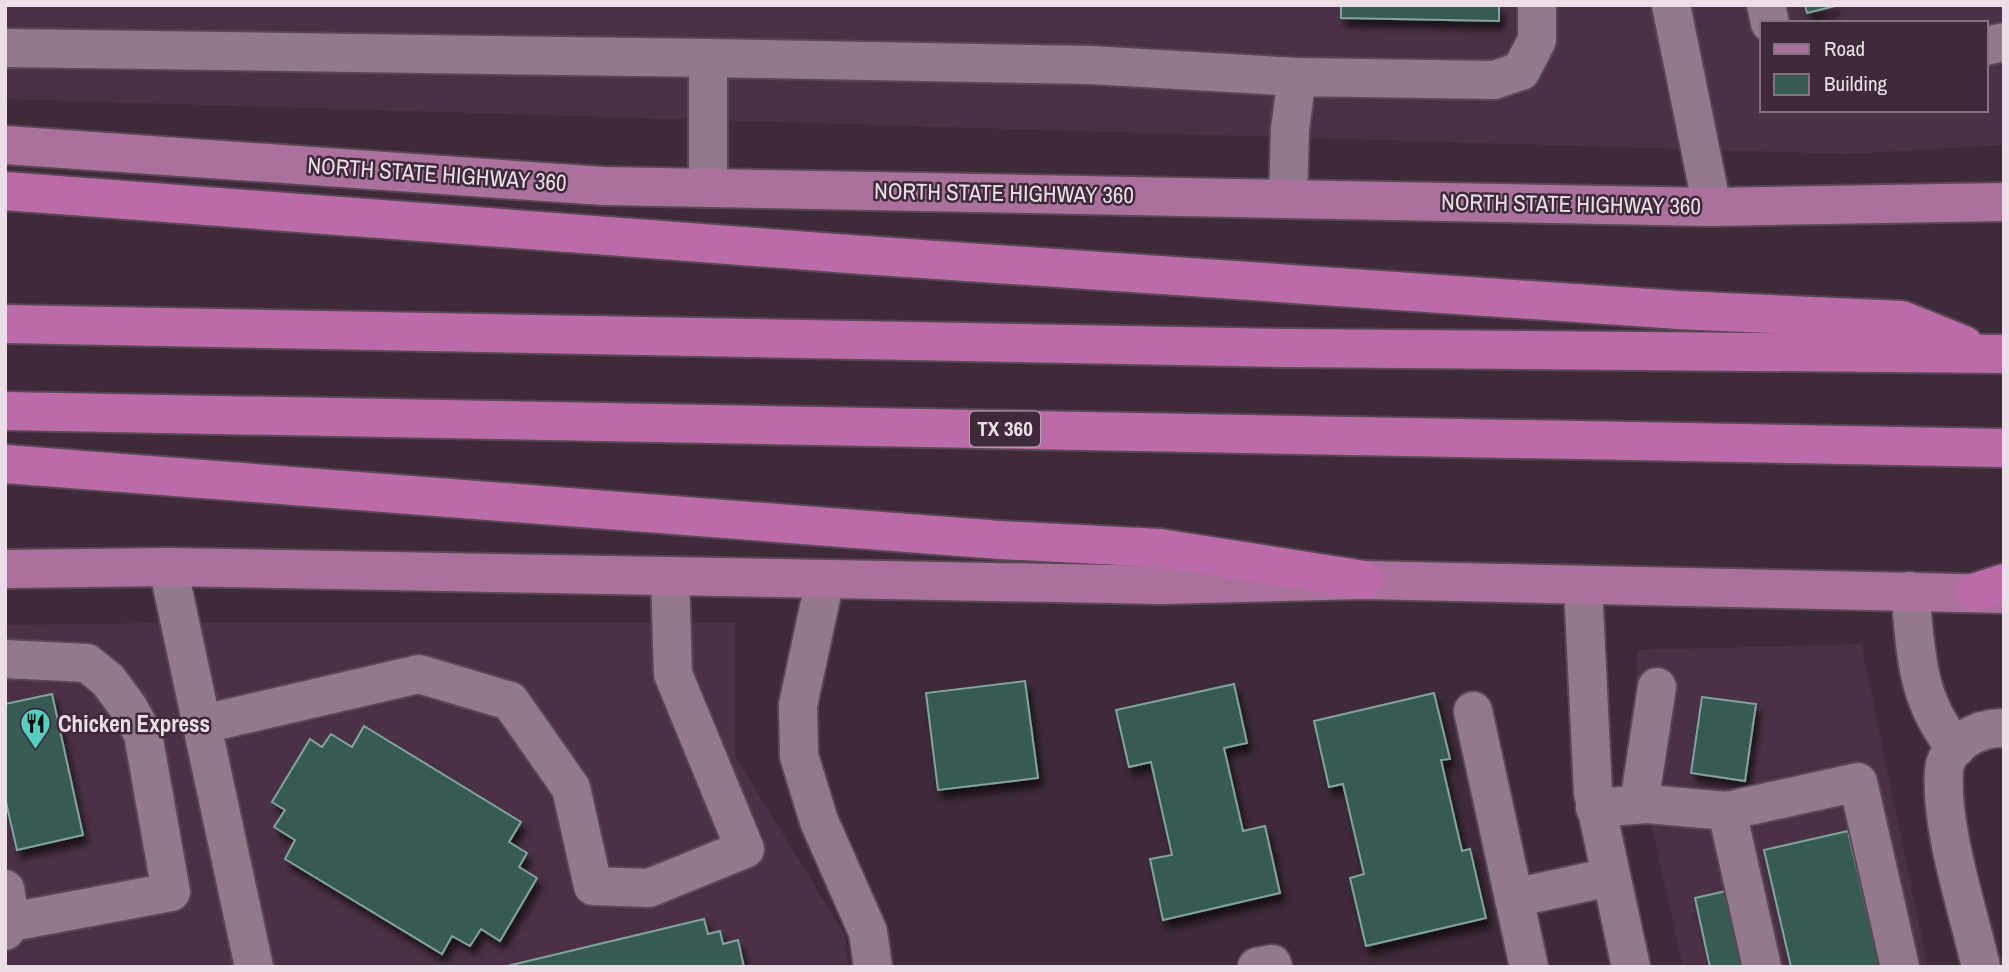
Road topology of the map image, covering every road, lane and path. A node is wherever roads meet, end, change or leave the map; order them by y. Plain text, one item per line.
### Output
1 (1537, 5) edge
2 (1671, 5) edge
3 (5, 48) edge
4 (708, 58) junction
5 (1297, 77) junction
6 (5, 145) edge
7 (708, 188) junction
8 (5, 191) edge
9 (1288, 199) junction
10 (2004, 202) edge
11 (1712, 207) junction
12 (5, 324) edge
13 (1994, 353) edge
14 (5, 411) edge
15 (2004, 448) edge
16 (5, 464) edge
17 (168, 567) junction
18 (5, 569) edge
19 (670, 576) junction
20 (825, 579) junction
21 (1364, 580) junction
22 (1583, 586) junction
23 (1995, 590) edge
24 (1910, 591) junction
25 (5, 659) edge
26 (1657, 687) dead end
27 (1473, 711) dead end
28 (203, 724) junction
29 (2004, 728) edge
30 (1956, 748) junction
31 (1639, 804) junction
32 (1595, 808) junction
33 (1727, 811) junction
34 (1610, 877) junction
35 (1514, 898) junction
36 (7, 914) edge
37 (254, 967) edge
38 (873, 967) edge
39 (1257, 967) edge
40 (1272, 967) edge
41 (1529, 967) edge
42 (1631, 967) edge
43 (1762, 967) edge
44 (1900, 967) edge
45 (1982, 967) edge

1 - 5 street
2 - 11 street
3 - 4 street
4 - 5 street
4 - 7 street
5 - 9 street
6 - 7 main road, NORTH STATE HIGHWAY 360
7 - 9 main road, NORTH STATE HIGHWAY 360
8 - 13 highway
9 - 11 main road, NORTH STATE HIGHWAY 360
10 - 11 main road, NORTH STATE HIGHWAY 360
12 - 13 highway
14 - 15 highway, TX 360
16 - 21 highway
17 - 18 main road
17 - 19 main road
17 - 28 street
19 - 20 main road
19 - 28 street
20 - 21 main road
20 - 38 street
21 - 22 main road
22 - 24 main road
22 - 32 street
23 - 24 main road
24 - 30 street
25 - 36 street
26 - 31 street
27 - 35 street
28 - 37 street
29 - 30 street
30 - 45 street
31 - 32 street
31 - 33 street
32 - 34 street
33 - 43 street
33 - 44 street
34 - 35 street
34 - 42 street
35 - 41 street
39 - 40 street

